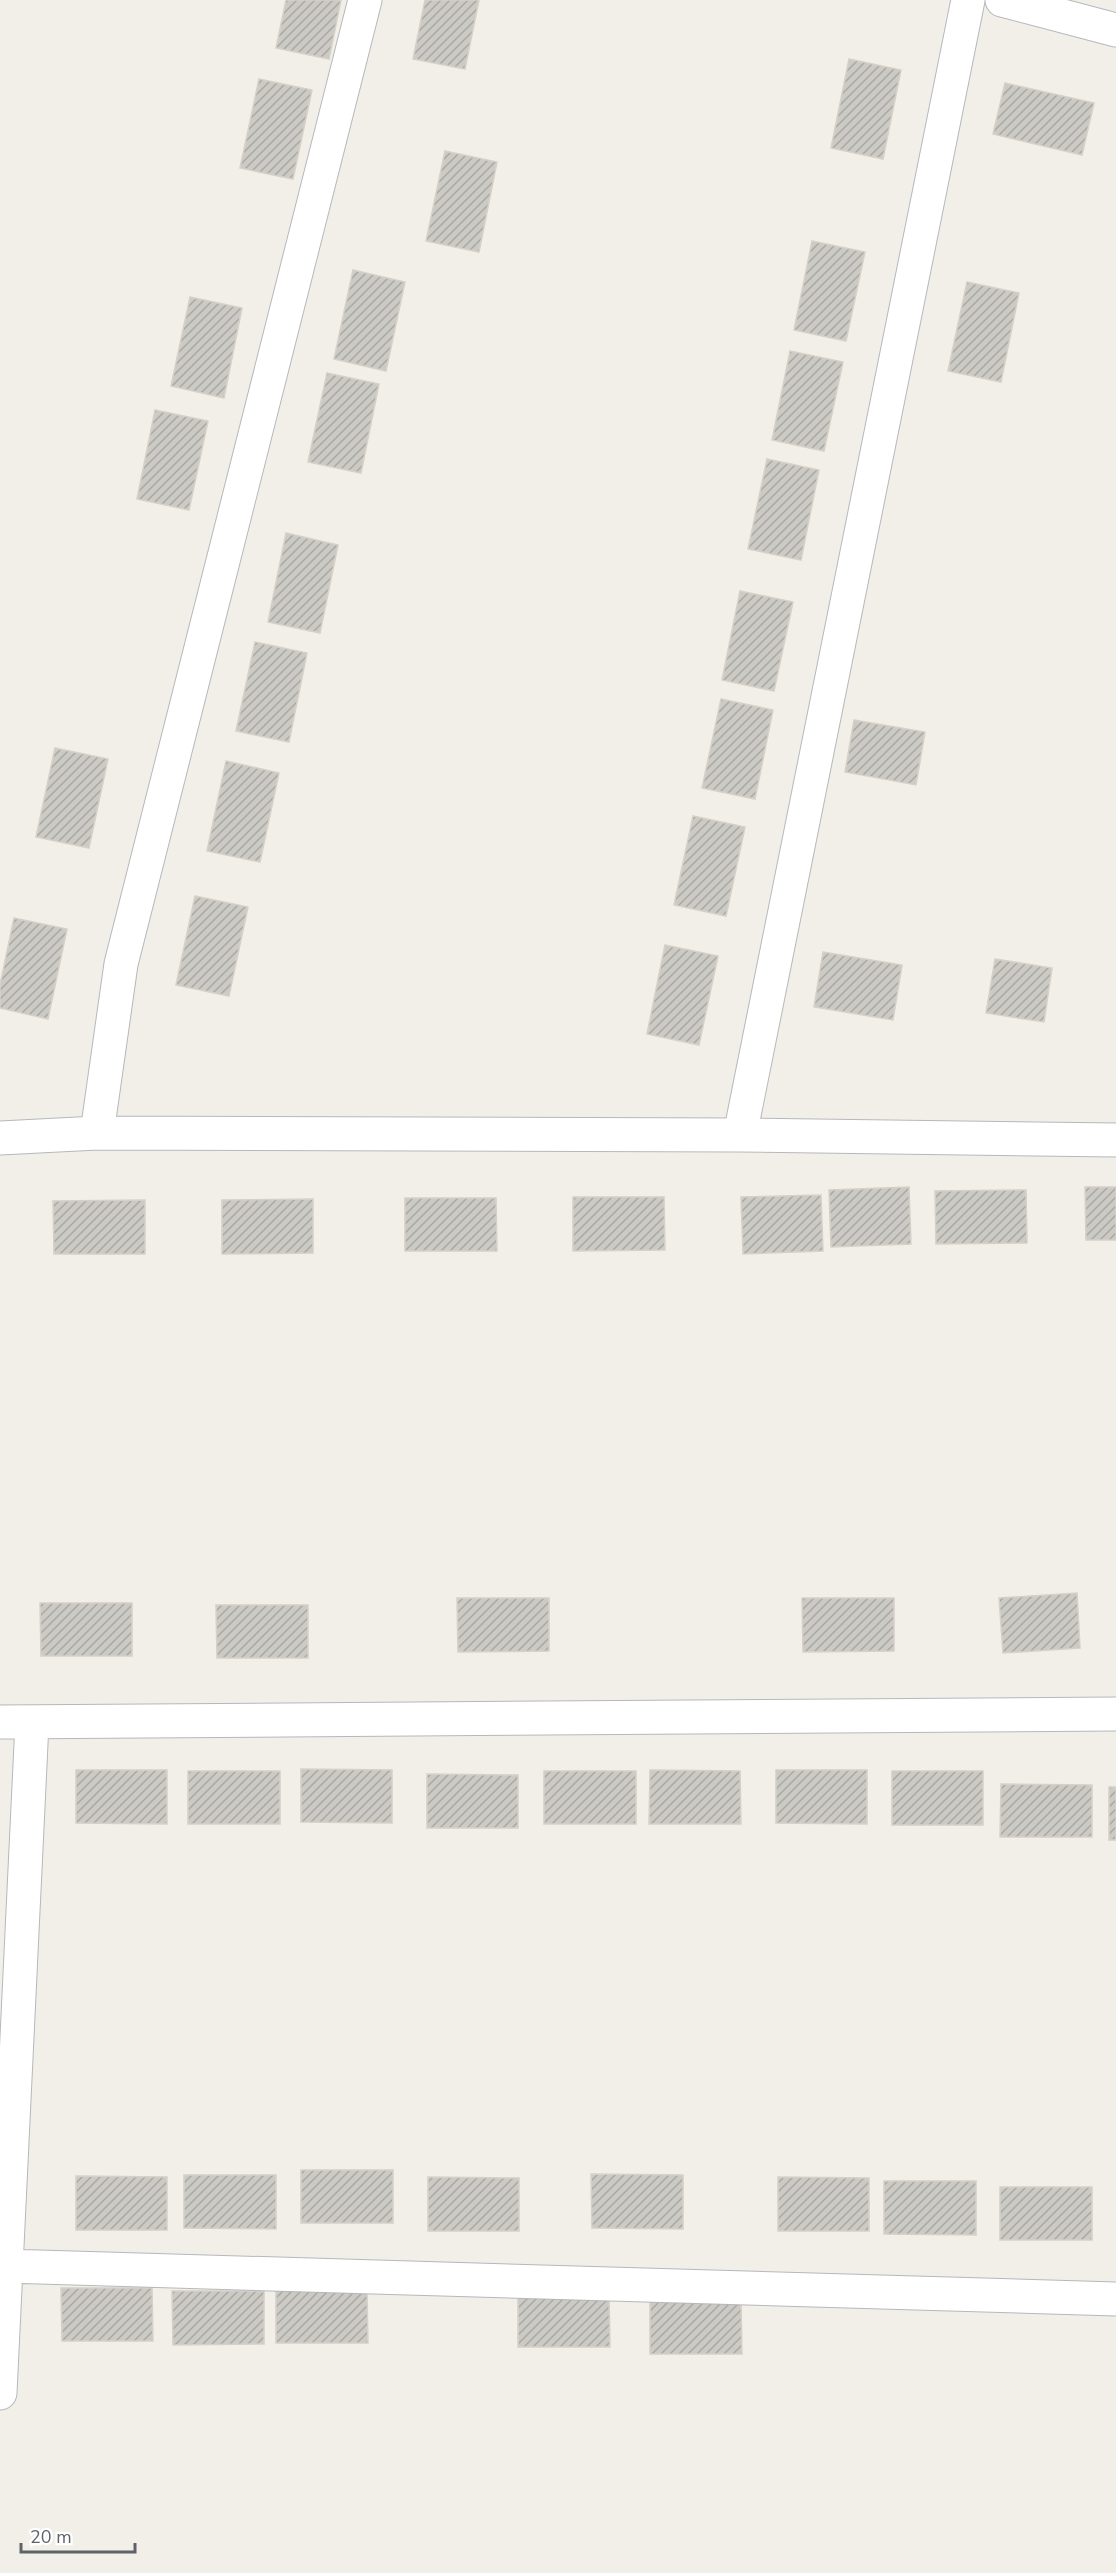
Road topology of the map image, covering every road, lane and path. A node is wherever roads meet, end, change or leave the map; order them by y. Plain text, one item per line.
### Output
1 (365, 0) edge
2 (968, 0) edge
3 (1002, 0) edge
4 (1116, 30) edge
5 (97, 1132) junction
6 (740, 1135) junction
7 (0, 1138) edge
8 (1116, 1140) edge
9 (1116, 1714) edge
10 (0, 1722) edge
11 (32, 1723) junction
12 (6, 2266) junction
13 (1116, 2299) edge
14 (0, 2393) edge

1 - 5 street
2 - 6 street
3 - 4 street
5 - 6 street
5 - 7 street
6 - 8 street
9 - 11 street
10 - 11 street
11 - 12 street
12 - 13 street
12 - 14 street

